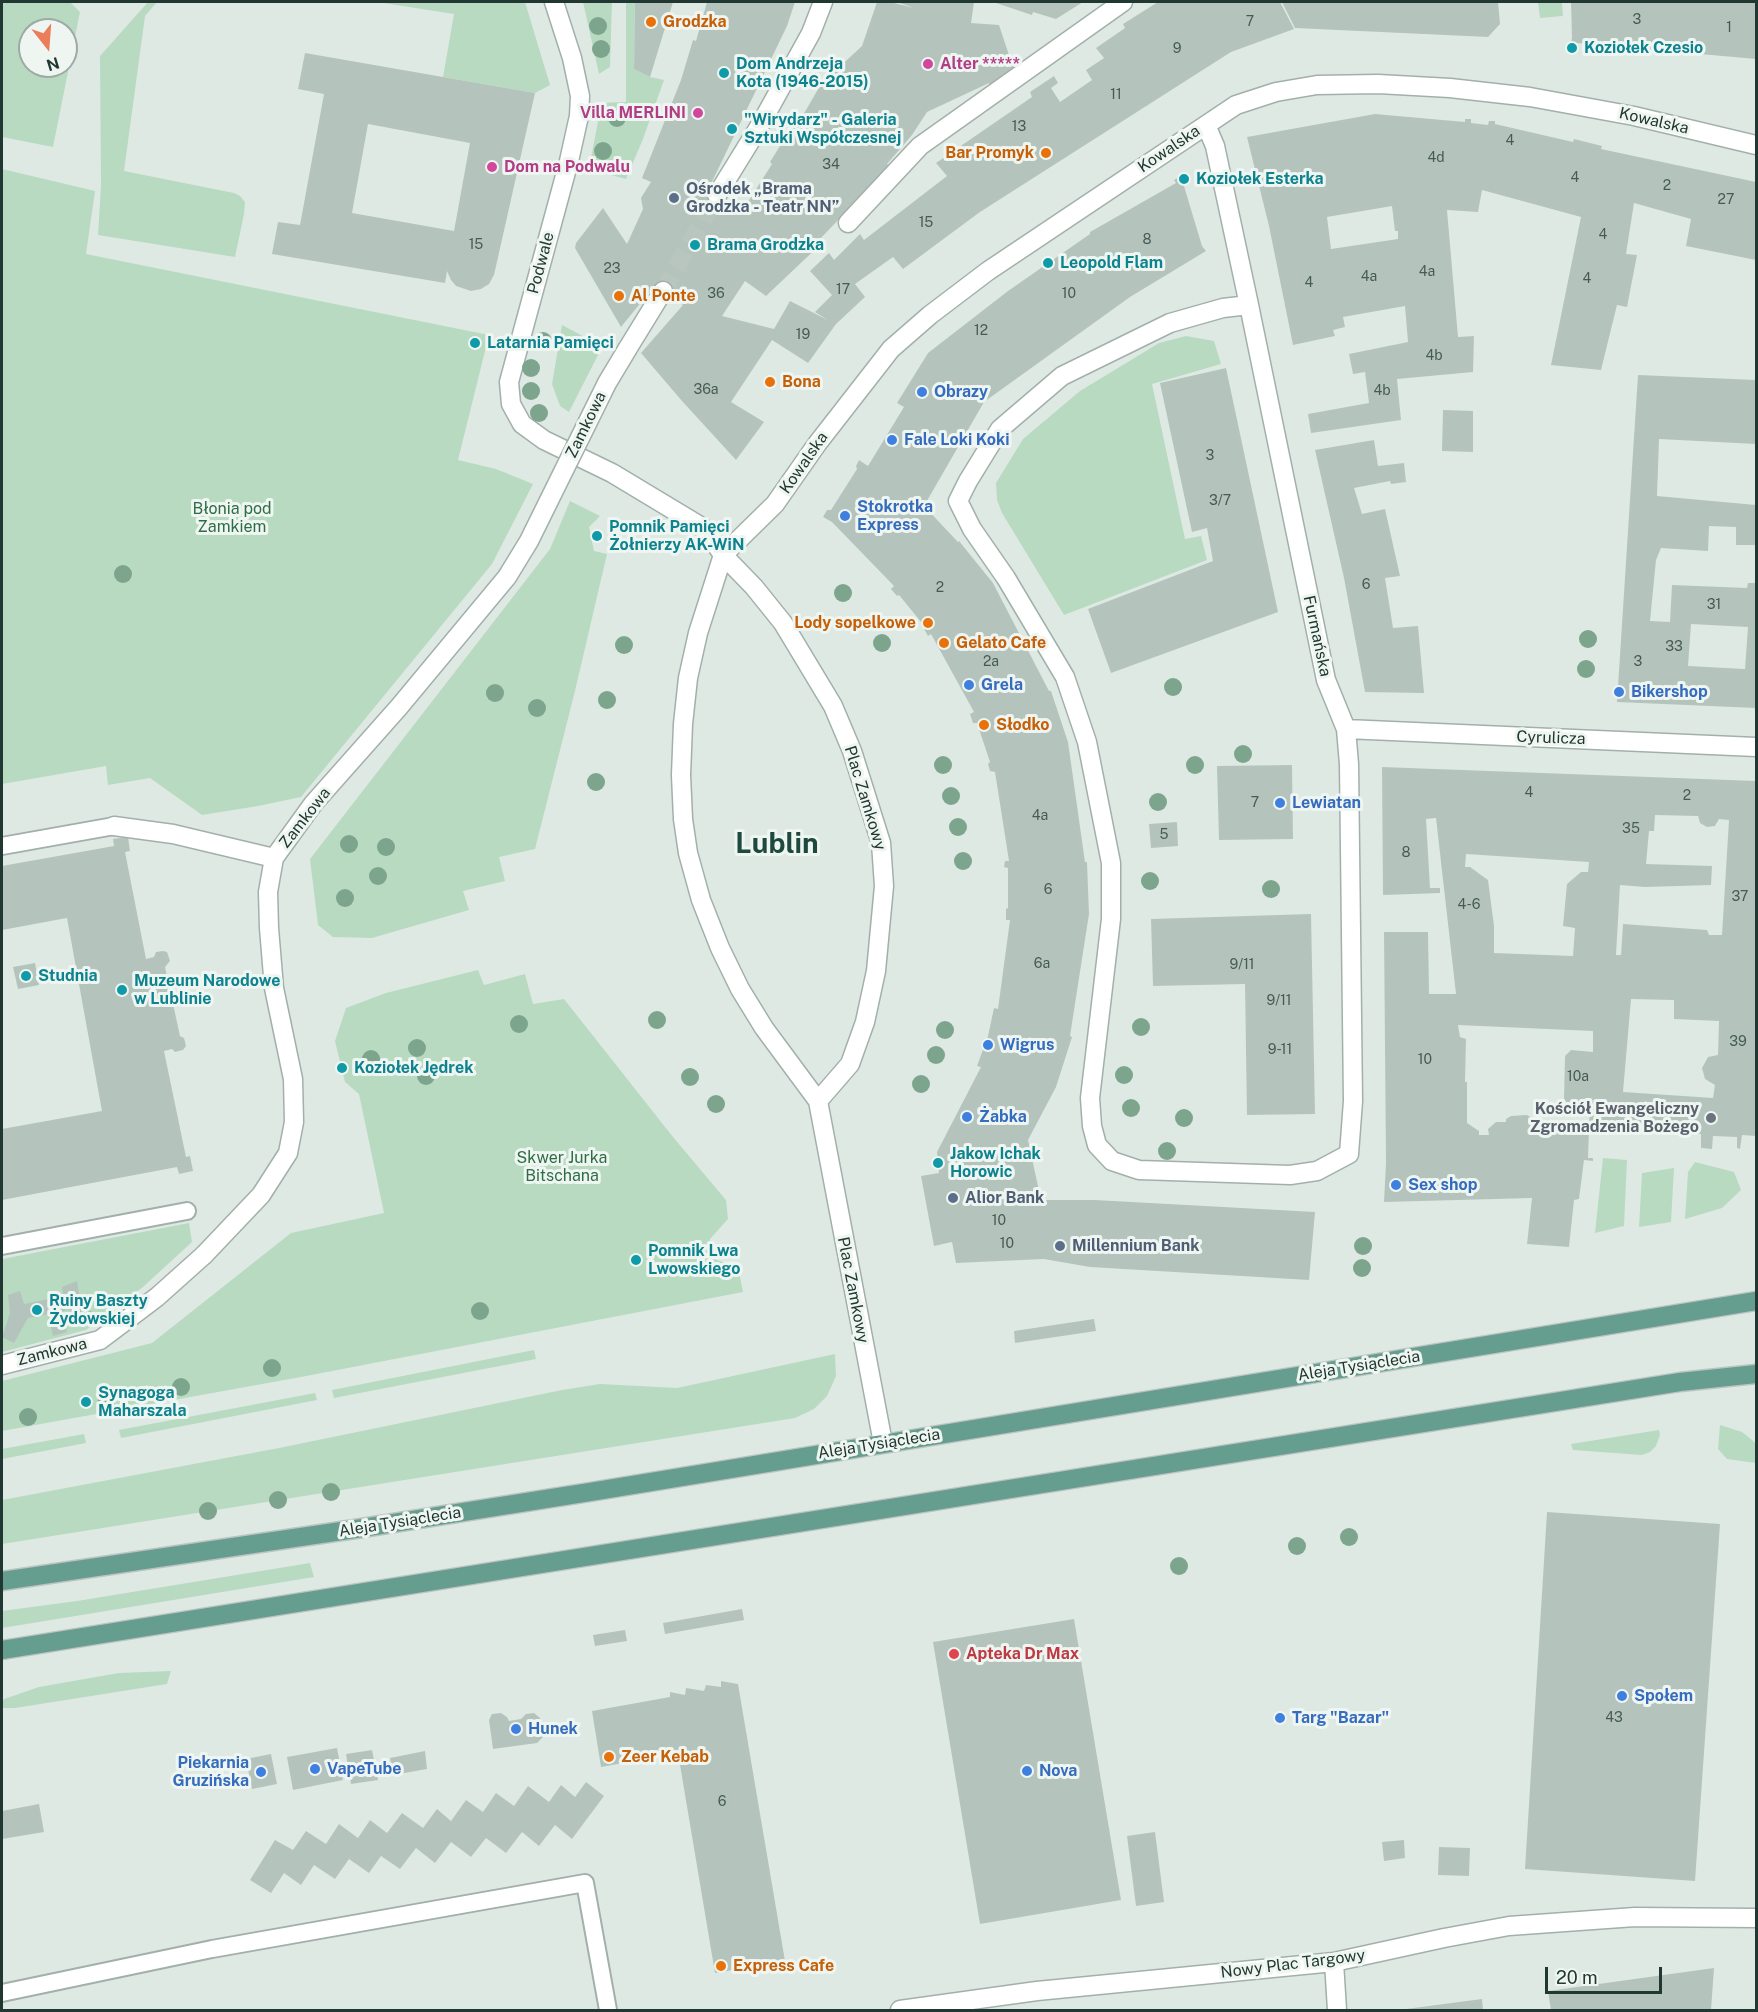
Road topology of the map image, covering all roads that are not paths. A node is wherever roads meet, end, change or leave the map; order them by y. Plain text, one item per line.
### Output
1 (554, 2) edge
2 (823, 2) edge
3 (1123, 2) edge
4 (1206, 125) junction
5 (1756, 145) edge
6 (717, 195) tunnel mouth
7 (848, 223) dead end
8 (663, 291) tunnel mouth
9 (1249, 305) junction
10 (612, 473) joint
11 (723, 555) junction
12 (1346, 729) junction
13 (1756, 747) edge
14 (114, 826) joint
15 (2, 846) edge
16 (274, 858) junction
17 (818, 1101) junction
18 (187, 1211) dead end
19 (2, 1246) edge
20 (1756, 1301) edge
21 (2, 1365) edge
22 (1756, 1374) edge
23 (883, 1443) junction
24 (2, 1581) edge
25 (8, 1648) edge
26 (2, 1663) edge
27 (1756, 1918) edge
28 (1334, 1962) junction
29 (2, 1993) edge
30 (608, 2010) edge
31 (900, 2010) edge
32 (1337, 2010) edge

1 - 10 street, Podwale
2 - 6 street
3 - 7 street
4 - 5 street, Kowalska
4 - 9 street, Furmańska
4 - 11 street, Kowalska
8 - 16 street, Zamkowa, bridge
9 - 12 street, Furmańska
9 - 12 street, Furmańska
10 - 11 street, Plac Zamkowy
11 - 17 street, Plac Zamkowy
11 - 17 street, Plac Zamkowy
12 - 13 street, Cyrulicza
14 - 15 lane
14 - 16 street
16 - 21 street, Zamkowa
17 - 23 street, Plac Zamkowy
18 - 19 lane
20 - 23 main road, Aleja Tysiąclecia
22 - 25 main road
23 - 24 main road, Aleja Tysiąclecia
25 - 26 street
27 - 28 street, Nowy Plac Targowy
28 - 31 street, Nowy Plac Targowy
28 - 32 street
29 - 30 lane

